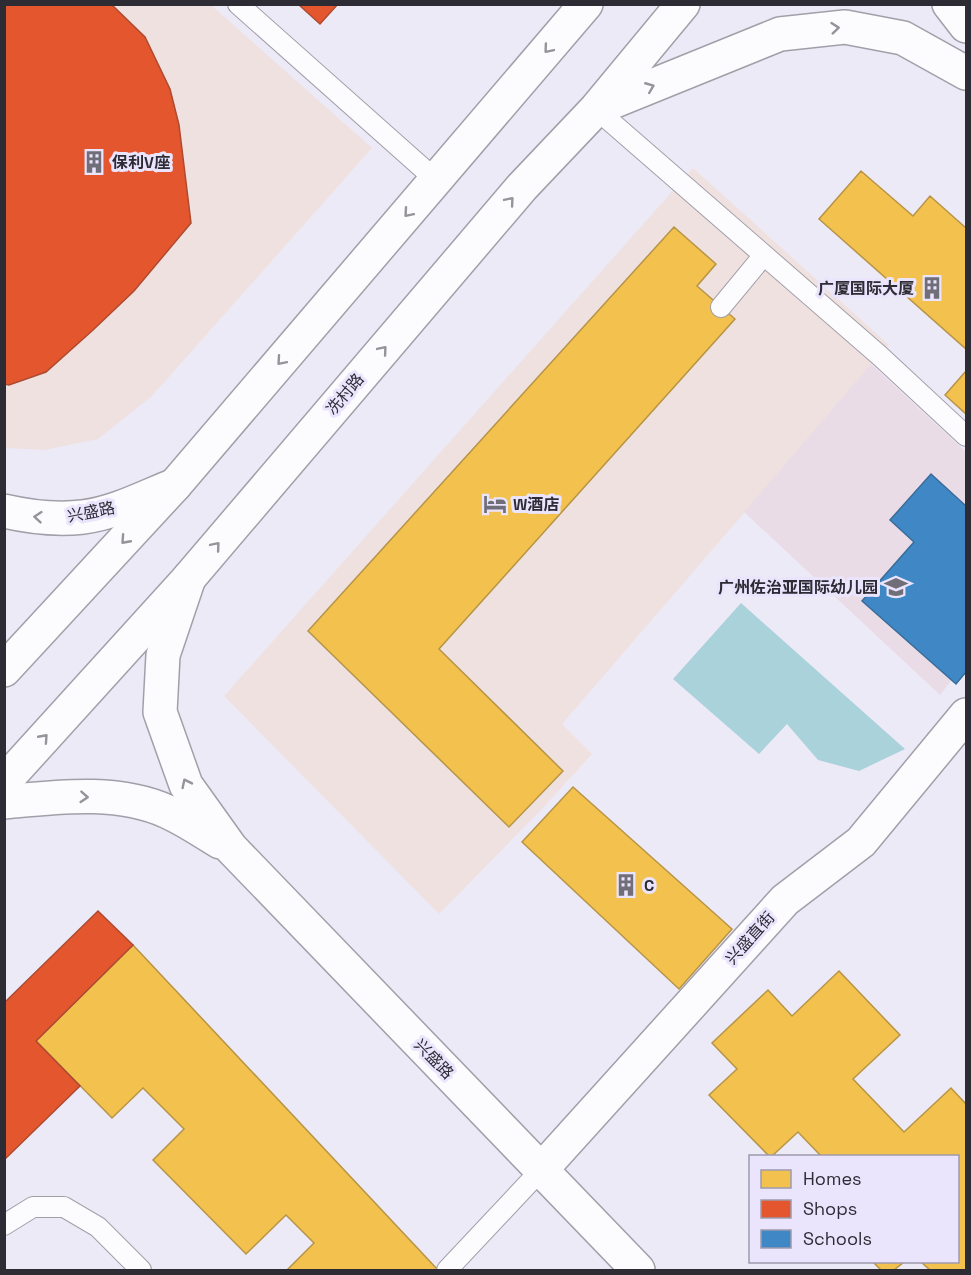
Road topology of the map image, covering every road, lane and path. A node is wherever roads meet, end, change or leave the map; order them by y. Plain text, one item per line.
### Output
1 (237, 4) edge
2 (586, 4) edge
3 (683, 4) edge
4 (949, 4) edge
5 (966, 26) edge
6 (966, 73) edge
7 (596, 109) junction
8 (436, 180) junction
9 (764, 255) junction
10 (721, 307) dead end
11 (966, 436) edge
12 (175, 485) junction
13 (4, 512) edge
14 (189, 578) junction
15 (4, 670) edge
16 (966, 715) edge
17 (4, 782) edge
18 (4, 802) edge
19 (231, 848) junction
20 (541, 1170) junction
21 (4, 1226) edge
22 (141, 1270) edge
23 (447, 1270) edge
24 (638, 1270) edge

1 - 8 lane
2 -> 8 main road
3 - 7 main road, 冼村路
4 - 5 main road
7 -> 6 main road
7 - 9 lane
14 -> 7 main road, 冼村路
8 -> 12 main road
9 - 10 lane
9 - 11 lane
12 -> 13 main road, 兴盛路
12 -> 15 main road
17 -> 14 main road, 冼村路
19 -> 14 main road
16 - 20 main road, 兴盛直街
18 -> 19 main road
19 - 20 main road, 兴盛路
20 - 23 lane
20 - 24 main road, 兴盛路
21 - 22 lane

